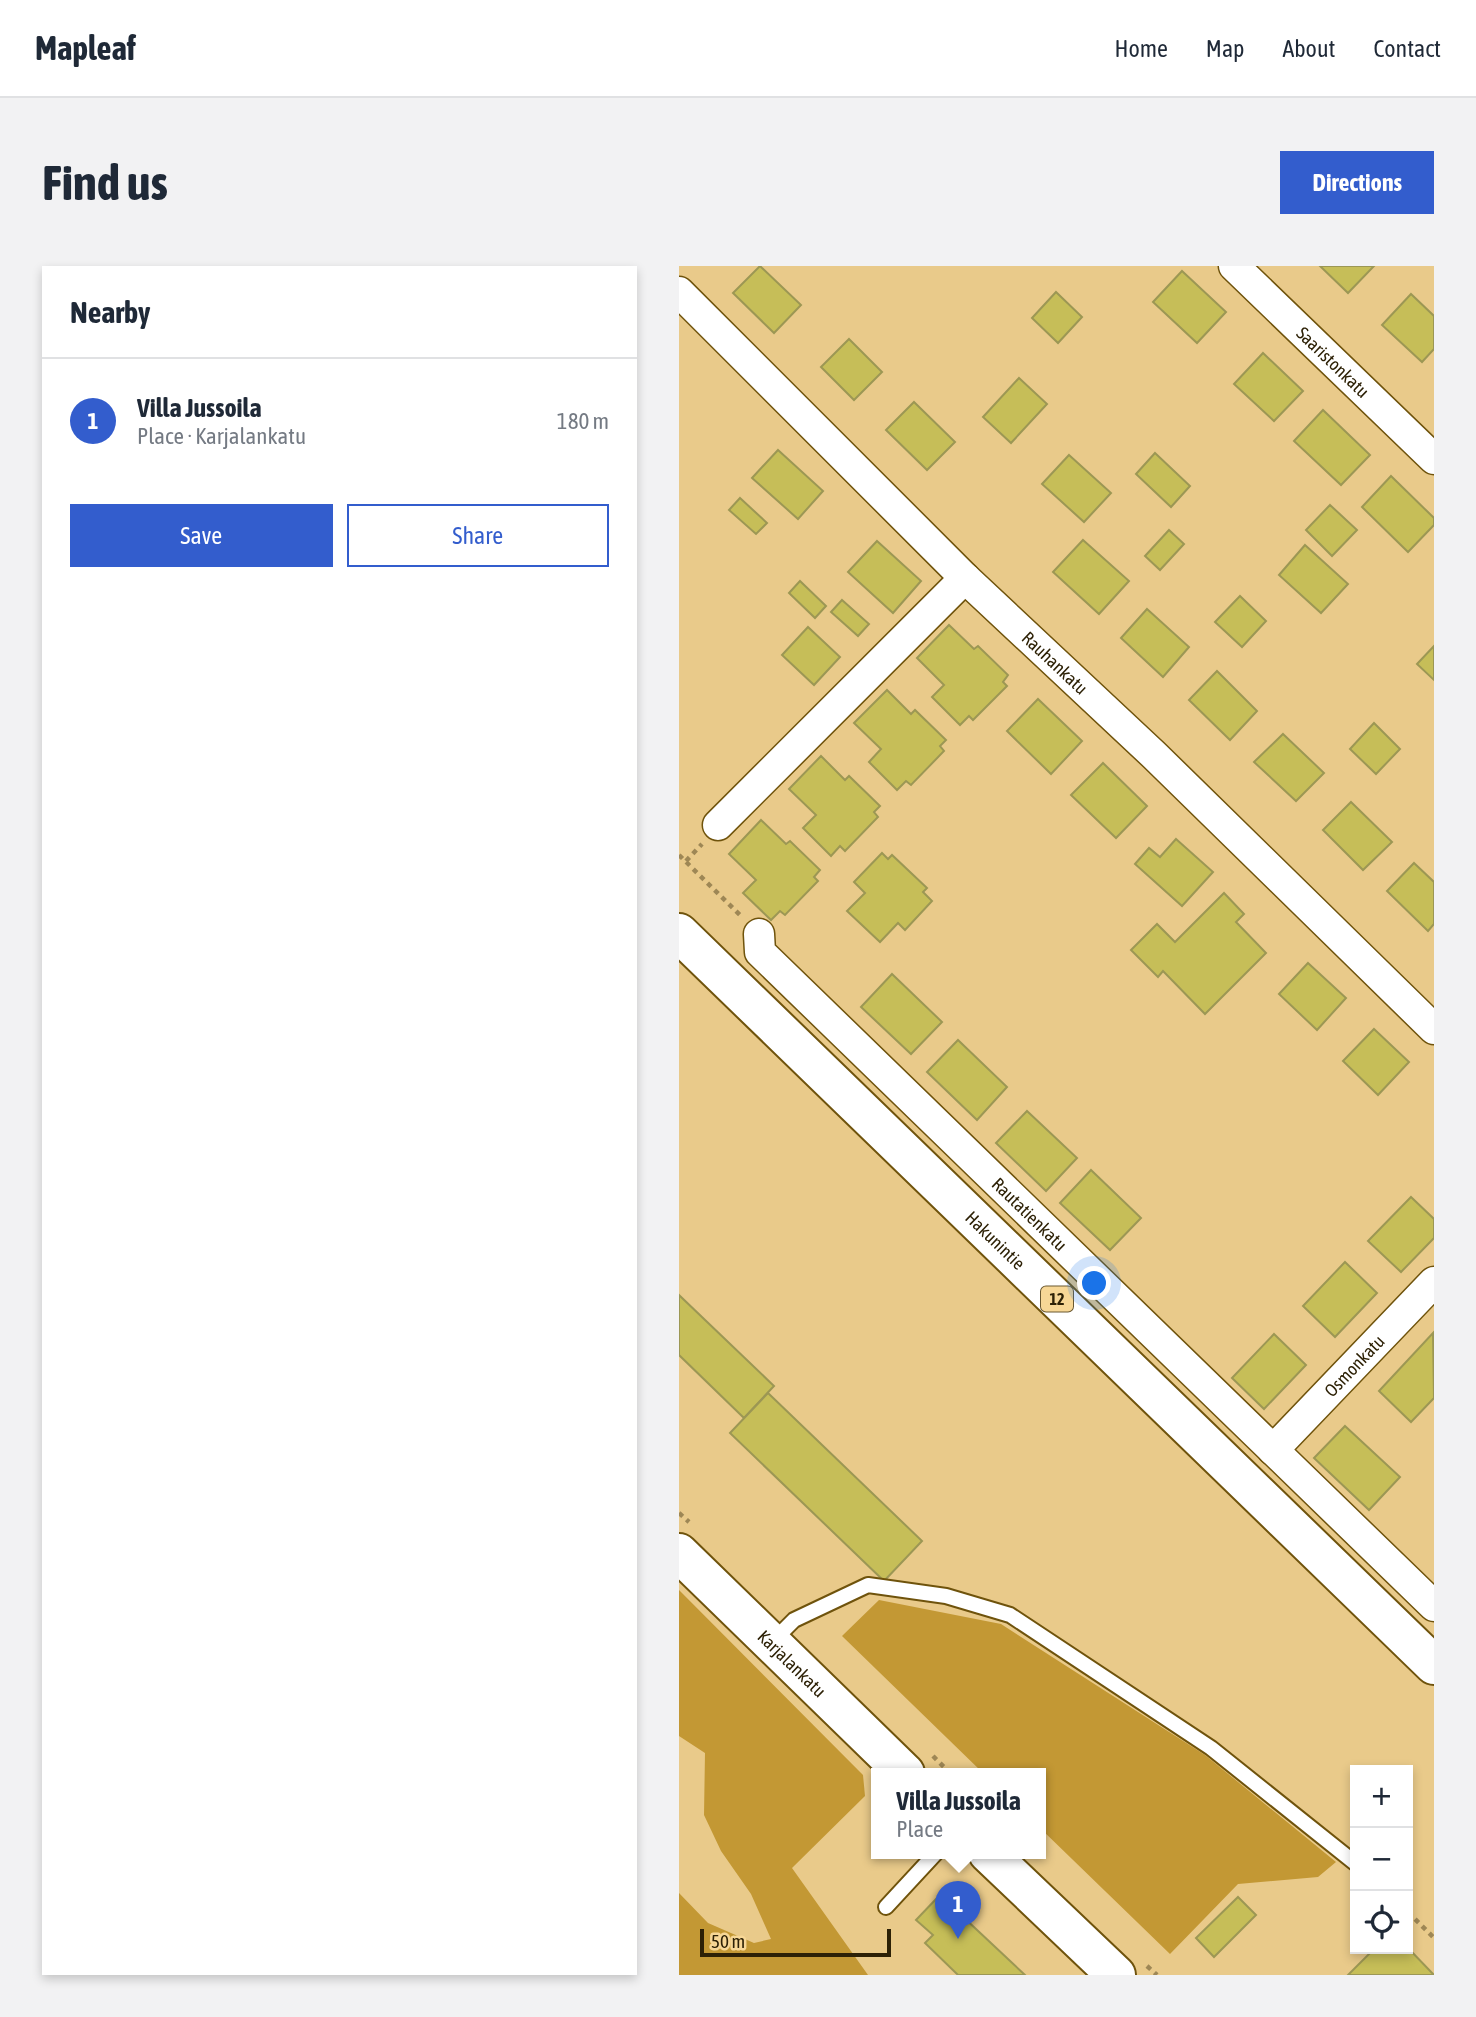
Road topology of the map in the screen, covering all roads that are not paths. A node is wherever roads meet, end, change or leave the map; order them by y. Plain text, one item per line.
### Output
1 (1234, 266) edge
2 (679, 292) edge
3 (1434, 459) edge
4 (965, 579) junction
5 (718, 825) dead end
6 (679, 933) edge
7 (759, 934) dead end
8 (1434, 1029) edge
9 (1434, 1282) edge
10 (1273, 1450) junction
11 (679, 1553) edge
12 (1434, 1606) edge
13 (772, 1642) junction
14 (1434, 1665) edge
15 (900, 1768) edge
16 (930, 1859) edge
17 (994, 1859) edge
18 (1350, 1859) edge
19 (886, 1907) dead end
20 (1116, 1975) edge

1 - 3 street, Saaristonkatu
2 - 4 street, Rauhankatu
4 - 5 street
4 - 8 street, Rauhankatu
6 - 14 main road, Hakunintie / 12
7 - 10 street, Rautatienkatu
9 - 10 street, Osmonkatu
10 - 12 street, Rautatienkatu
11 - 13 main road, Karjalankatu
13 - 15 main road, Karjalankatu
13 - 18 lane
16 - 19 lane
17 - 20 main road

